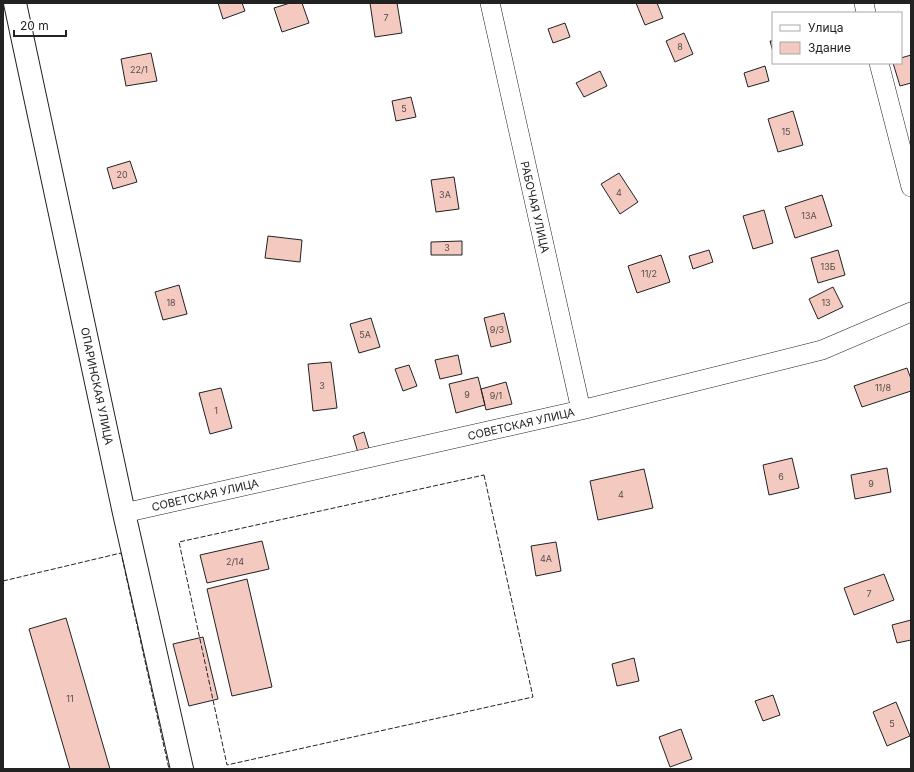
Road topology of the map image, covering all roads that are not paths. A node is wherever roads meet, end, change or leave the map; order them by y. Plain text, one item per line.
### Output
1 (15, 3) edge
2 (490, 3) edge
3 (879, 64) edge
4 (905, 143) edge
5 (911, 187) edge
6 (911, 312) edge
7 (581, 410) junction
8 (124, 513) junction
9 (182, 769) edge

1 - 8 main road, ОПАРИНСКАЯ УЛИЦА
2 - 7 street, РАБОЧАЯ УЛИЦА
3 - 4 street
4 - 5 street
6 - 7 street, СОВЕТСКАЯ УЛИЦА
7 - 8 street, СОВЕТСКАЯ УЛИЦА
8 - 9 main road, ОПАРИНСКАЯ УЛИЦА

